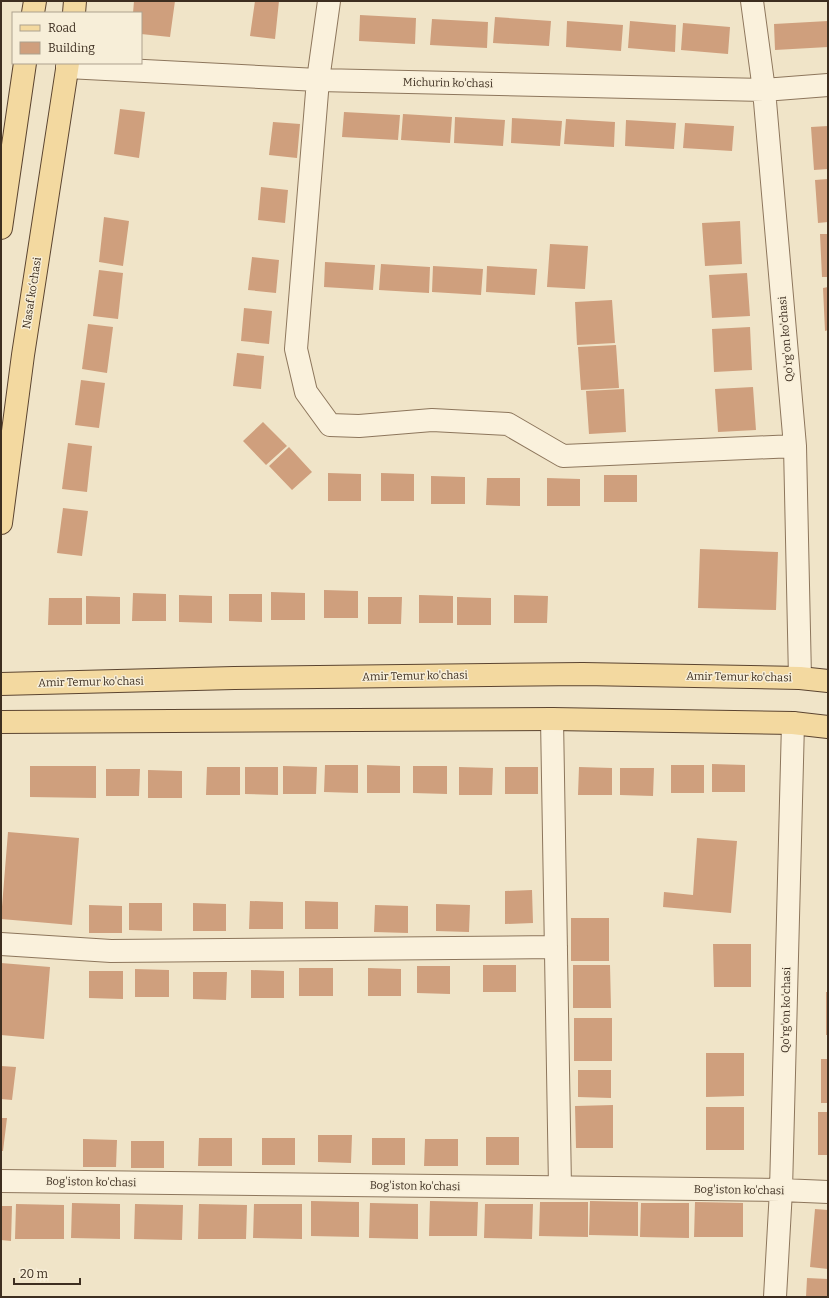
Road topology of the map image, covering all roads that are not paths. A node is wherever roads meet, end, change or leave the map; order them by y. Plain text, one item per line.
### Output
1 (35, 1) edge
2 (75, 1) edge
3 (329, 1) edge
4 (752, 1) edge
5 (33, 12) edge
6 (74, 12) edge
7 (25, 64) edge
8 (67, 65) edge
9 (318, 80) junction
10 (828, 85) edge
11 (764, 90) junction
12 (1, 228) edge
13 (795, 446) junction
14 (1, 523) edge
15 (800, 678) junction
16 (828, 681) edge
17 (1, 684) edge
18 (552, 719) junction
19 (1, 722) edge
20 (793, 723) junction
21 (828, 727) edge
22 (1, 944) edge
23 (556, 947) junction
24 (1, 1181) edge
25 (560, 1187) junction
26 (781, 1190) junction
27 (828, 1192) edge
28 (775, 1297) edge

1 - 5 main road
2 - 6 main road
3 - 9 street
4 - 11 street, Qo'rg'on ko'chasi
7 - 12 main road
8 - 9 street, Michurin ko'chasi
8 - 14 main road, Nasaf ko‘chasi
9 - 11 street, Michurin ko'chasi
9 - 13 street
10 - 11 street, Michurin ko'chasi
11 - 13 street, Qo'rg'on ko'chasi
13 - 15 street, Qo'rg'on ko'chasi
15 - 16 main road, Amir Temur ko'chasi
15 - 17 main road, Amir Temur ko'chasi
18 - 19 main road
18 - 20 main road
18 - 23 street
20 - 21 main road
20 - 26 street, Qo'rg'on ko'chasi
22 - 23 street
23 - 25 street
24 - 25 street, Bog'iston ko'chasi
25 - 26 street, Bog'iston ko'chasi
26 - 27 street, Bog'iston ko'chasi
26 - 28 street, Qo'rg'on ko'chasi

